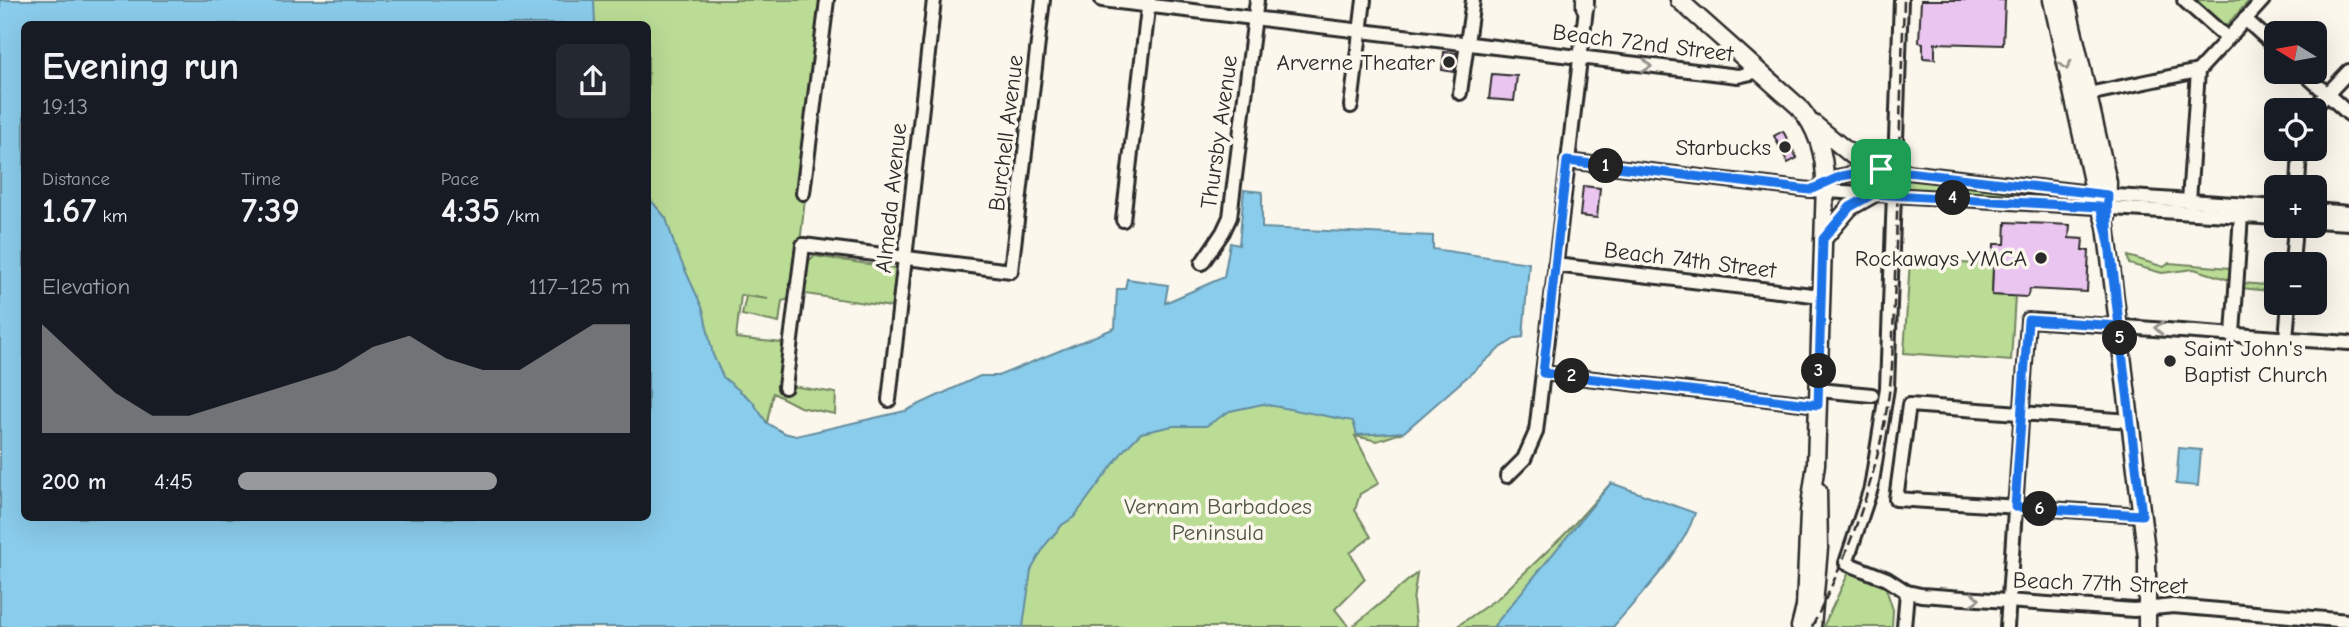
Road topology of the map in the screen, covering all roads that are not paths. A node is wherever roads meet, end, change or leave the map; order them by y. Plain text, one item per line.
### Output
1 (827, 0) edge
2 (934, 0) edge
3 (1042, 0) edge
4 (1102, 0) edge
5 (1257, 0) edge
6 (1364, 0) edge
7 (1472, 0) edge
8 (1679, 0) edge
9 (1901, 0) edge
10 (2052, 0) edge
11 (2066, 0) edge
12 (2184, 0) edge
13 (2263, 0) edge
14 (1586, 2) edge
15 (1149, 3) edge
16 (1255, 17) junction
17 (2245, 19) junction
18 (1360, 30) junction
19 (2264, 36) edge
20 (2227, 38) junction
21 (1467, 42) junction
22 (1580, 57) junction
23 (1760, 71) junction
24 (2198, 71) junction
25 (2349, 71) edge
26 (2316, 84) edge
27 (1460, 93) dead end
28 (2088, 94) junction
29 (2327, 94) junction
30 (2323, 98) edge
31 (1351, 106) dead end
32 (2349, 114) edge
33 (1809, 119) junction
34 (1567, 161) junction
35 (1888, 170) junction
36 (1820, 188) junction
37 (803, 193) dead end
38 (1873, 194) junction
39 (1894, 195) junction
40 (2103, 200) junction
41 (2189, 201) junction
42 (2264, 206) edge
43 (2327, 211) edge
44 (2349, 213) edge
45 (2241, 215) junction
46 (2264, 217) edge
47 (1124, 220) dead end
48 (2327, 222) edge
49 (2349, 223) edge
50 (1823, 239) junction
51 (905, 259) junction
52 (1202, 263) dead end
53 (1555, 265) junction
54 (1821, 296) junction
55 (2288, 315) edge
56 (2119, 326) junction
57 (2233, 334) junction
58 (2286, 338) junction
59 (2349, 343) edge
60 (1543, 373) junction
61 (785, 387) dead end
62 (1872, 395) dead end
63 (1818, 398) junction
64 (889, 400) dead end
65 (2022, 413) junction
66 (2130, 421) junction
67 (1507, 476) dead end
68 (2015, 507) junction
69 (2142, 515) junction
70 (1814, 548) junction
71 (1907, 592) junction
72 (2009, 601) junction
73 (2147, 608) junction
74 (2349, 621) edge
75 (1800, 627) edge
76 (1812, 627) edge
77 (1904, 627) edge
78 (2007, 627) edge
79 (2147, 627) edge

1 - 37 street
2 - 51 street, Almeda Avenue
3 - 51 street, Burchell Avenue
4 - 15 street, Beach 72nd Street
5 - 16 street, Thursby Avenue
6 - 18 street
7 - 21 street
8 - 23 main road
9 - 35 street
10 -> 40 main road
11 - 28 main road
12 - 20 street
13 - 17 street
14 - 22 street
15 - 16 street, Beach 72nd Street
15 - 47 street
16 - 18 street, Beach 72nd Street
16 - 52 street, Thursby Avenue
17 - 19 street
17 - 20 street
18 - 21 street, Beach 72nd Street
18 - 31 street
20 - 24 street
21 - 22 street, Beach 72nd Street
21 - 27 street
22 -> 23 street, Beach 72nd Street
22 - 34 street
23 - 33 main road
24 - 28 street
24 - 41 street
25 - 29 street
26 - 29 street
28 - 40 main road
29 - 30 street
29 - 32 street
33 - 35 main road
33 - 36 main road
34 - 36 street
34 - 53 street
35 - 36 street
35 - 39 street
35 - 40 street
36 - 38 street
36 - 50 main road
38 - 39 street
38 - 50 main road
39 - 40 street
39 - 71 street, Beach 77th Street
40 - 41 street
40 - 45 street
40 - 56 main road
41 - 42 street
43 - 44 street
45 - 46 street
45 - 57 street
48 - 49 street
50 - 54 main road
51 - 61 street
51 - 64 street, Almeda Avenue
53 - 54 street, Beach 74th Street
53 - 60 street
54 - 63 main road
55 - 58 street
57 -> 56 street
56 - 65 street
56 - 66 main road
57 - 58 street
58 - 59 street
60 - 63 street
60 - 67 street
62 - 63 street
63 - 70 main road
65 - 66 street
65 - 68 street
65 - 68 street
66 - 69 main road
68 - 69 street
68 - 72 street
69 - 73 main road
70 - 75 main road
70 - 76 main road
71 -> 72 street, Beach 77th Street
71 - 77 street
72 - 73 street, Beach 77th Street
72 - 78 street
73 - 74 street, Beach 77th Street
73 - 79 main road

